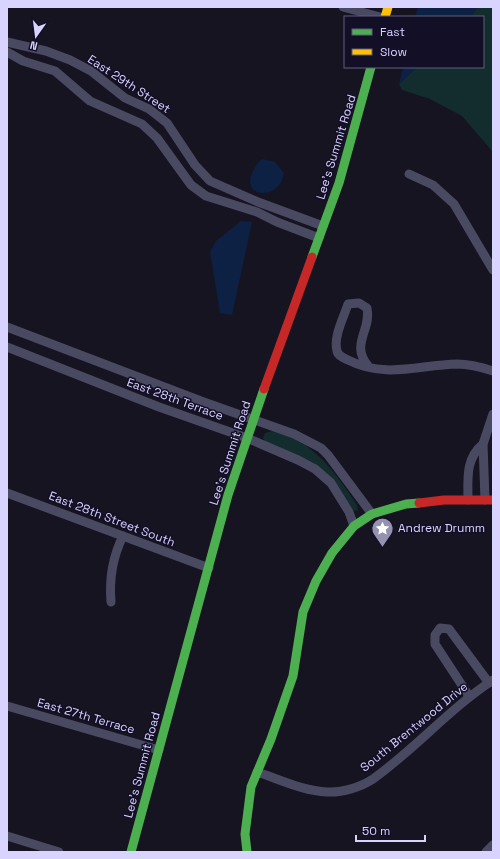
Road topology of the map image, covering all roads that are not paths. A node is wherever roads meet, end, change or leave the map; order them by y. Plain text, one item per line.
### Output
1 (343, 7) edge
2 (376, 16) edge
3 (7, 42) edge
4 (7, 52) edge
5 (371, 68) edge
6 (409, 174) dead end
7 (323, 226) junction
8 (319, 238) junction
9 (493, 270) edge
10 (7, 328) edge
11 (7, 347) edge
12 (369, 367) junction
13 (493, 371) edge
14 (493, 414) edge
15 (253, 420) junction
16 (247, 438) junction
17 (483, 444) junction
18 (7, 492) edge
19 (468, 500) junction
20 (489, 500) edge
21 (372, 514) junction
22 (354, 526) junction
23 (123, 536) junction
24 (209, 568) junction
25 (111, 602) dead end
26 (491, 681) edge
27 (469, 696) junction
28 (7, 706) edge
29 (159, 750) junction
30 (257, 772) junction
31 (7, 836) edge
32 (493, 846) edge
33 (59, 852) edge
34 (130, 852) edge
35 (247, 852) edge
36 (486, 852) edge

1 - 2 street
3 - 7 street, East 29th Street
4 - 8 street
5 - 7 main road, Lee's Summit Road
6 - 9 street
7 - 8 main road, Lee's Summit Road
8 - 15 main road, Lee's Summit Road
10 - 15 street, East 28th Terrace
11 - 16 street, East 28th Terrace
12 - 12 street
12 - 13 street
14 - 17 street
15 - 16 main road, Lee's Summit Road
15 - 21 street, East 28th Terrace
16 - 22 street, East 28th Terrace
16 - 24 main road, Lee's Summit Road
17 - 19 street
17 - 20 street
18 - 23 street, East 28th Street South
19 - 20 main road
19 - 21 main road
21 - 22 main road
22 - 30 main road
23 - 24 street, East 28th Street South
23 - 25 street
24 - 29 main road, Lee's Summit Road
26 - 27 street, South Brentwood Drive
26 - 27 street
27 - 30 street, South Brentwood Drive
28 - 29 street, East 27th Terrace
29 - 34 main road, Lee's Summit Road
30 - 35 main road
31 - 33 street
32 - 36 street

